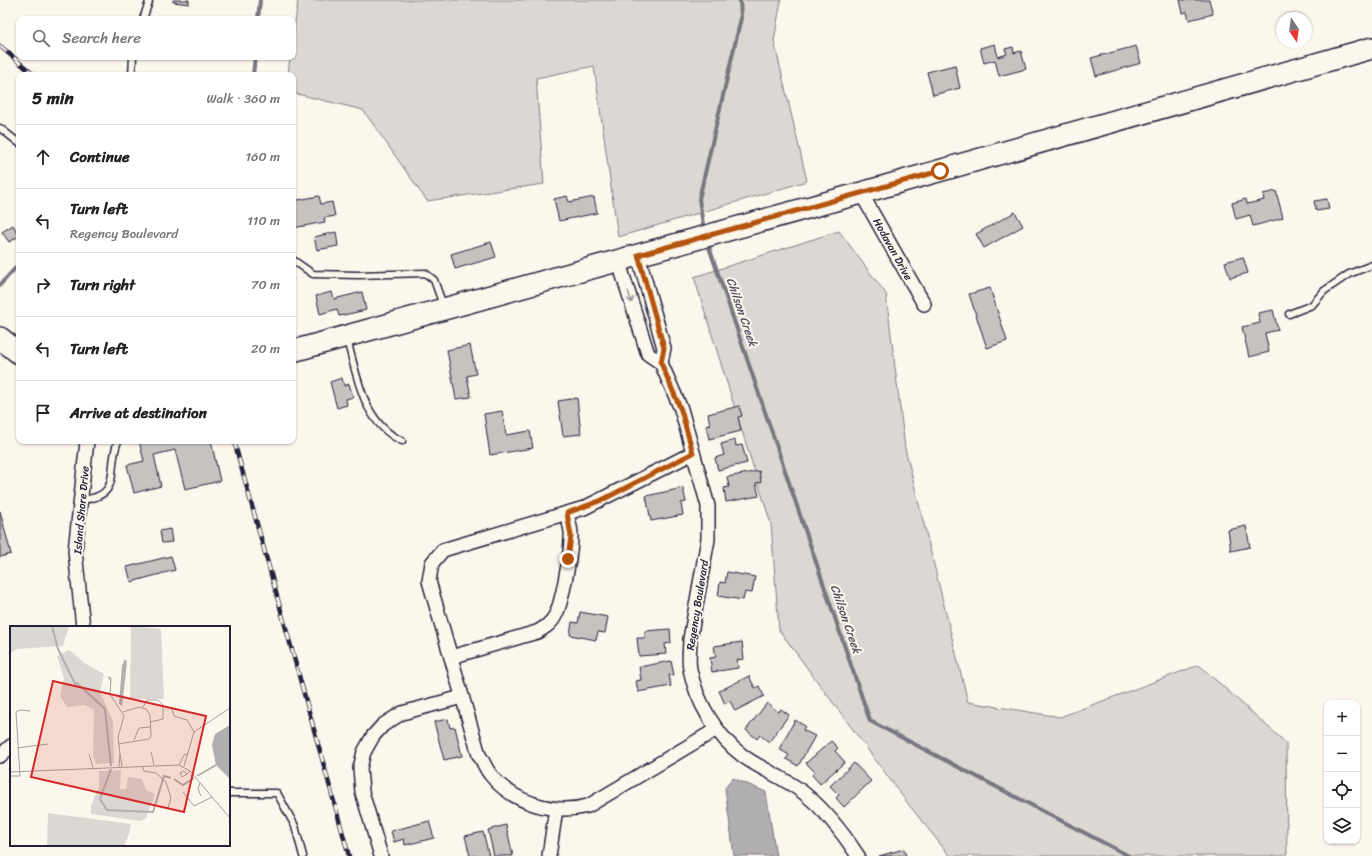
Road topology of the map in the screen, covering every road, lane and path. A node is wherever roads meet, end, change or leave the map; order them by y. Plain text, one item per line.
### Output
1 (149, 2) dead end
2 (144, 16) edge
3 (1372, 48) edge
4 (133, 60) edge
5 (132, 72) edge
6 (0, 128) edge
7 (16, 141) edge
8 (861, 193) junction
9 (638, 255) junction
10 (618, 260) junction
11 (296, 262) edge
12 (1372, 265) edge
13 (924, 304) dead end
14 (444, 309) junction
15 (1289, 314) dead end
16 (346, 336) junction
17 (0, 338) edge
18 (16, 351) edge
19 (296, 351) edge
20 (661, 363) junction
21 (402, 441) dead end
22 (87, 444) edge
23 (117, 444) edge
24 (693, 453) junction
25 (81, 500) junction
26 (567, 513) junction
27 (83, 626) edge
28 (451, 657) junction
29 (462, 697) junction
30 (717, 729) junction
31 (10, 747) edge
32 (0, 756) edge
33 (230, 793) edge
34 (556, 809) junction
35 (303, 856) edge
36 (381, 856) edge
37 (549, 856) edge
38 (858, 856) edge

1 - 2 lane
3 - 8 main road
4 - 5 lane
6 - 7 lane
8 - 9 main road
8 - 13 street, Hodavan Drive
9 - 10 main road
9 - 20 street, Regency Boulevard
10 - 14 main road
10 -> 20 street, Regency Boulevard
11 - 14 lane
12 - 15 lane
14 - 16 main road
16 - 19 main road
16 - 21 lane
17 - 18 main road
20 - 24 street, Regency Boulevard
22 - 25 street, Island Shore Drive
23 - 25 lane
24 - 26 street
24 - 30 street, Regency Boulevard
25 - 27 street, Island Shore Drive
26 - 28 street
26 - 28 street
28 - 29 street
29 - 34 street
29 - 36 street
30 - 34 street
30 - 38 street, Regency Boulevard
31 - 32 street
33 - 35 lane
34 - 37 street

